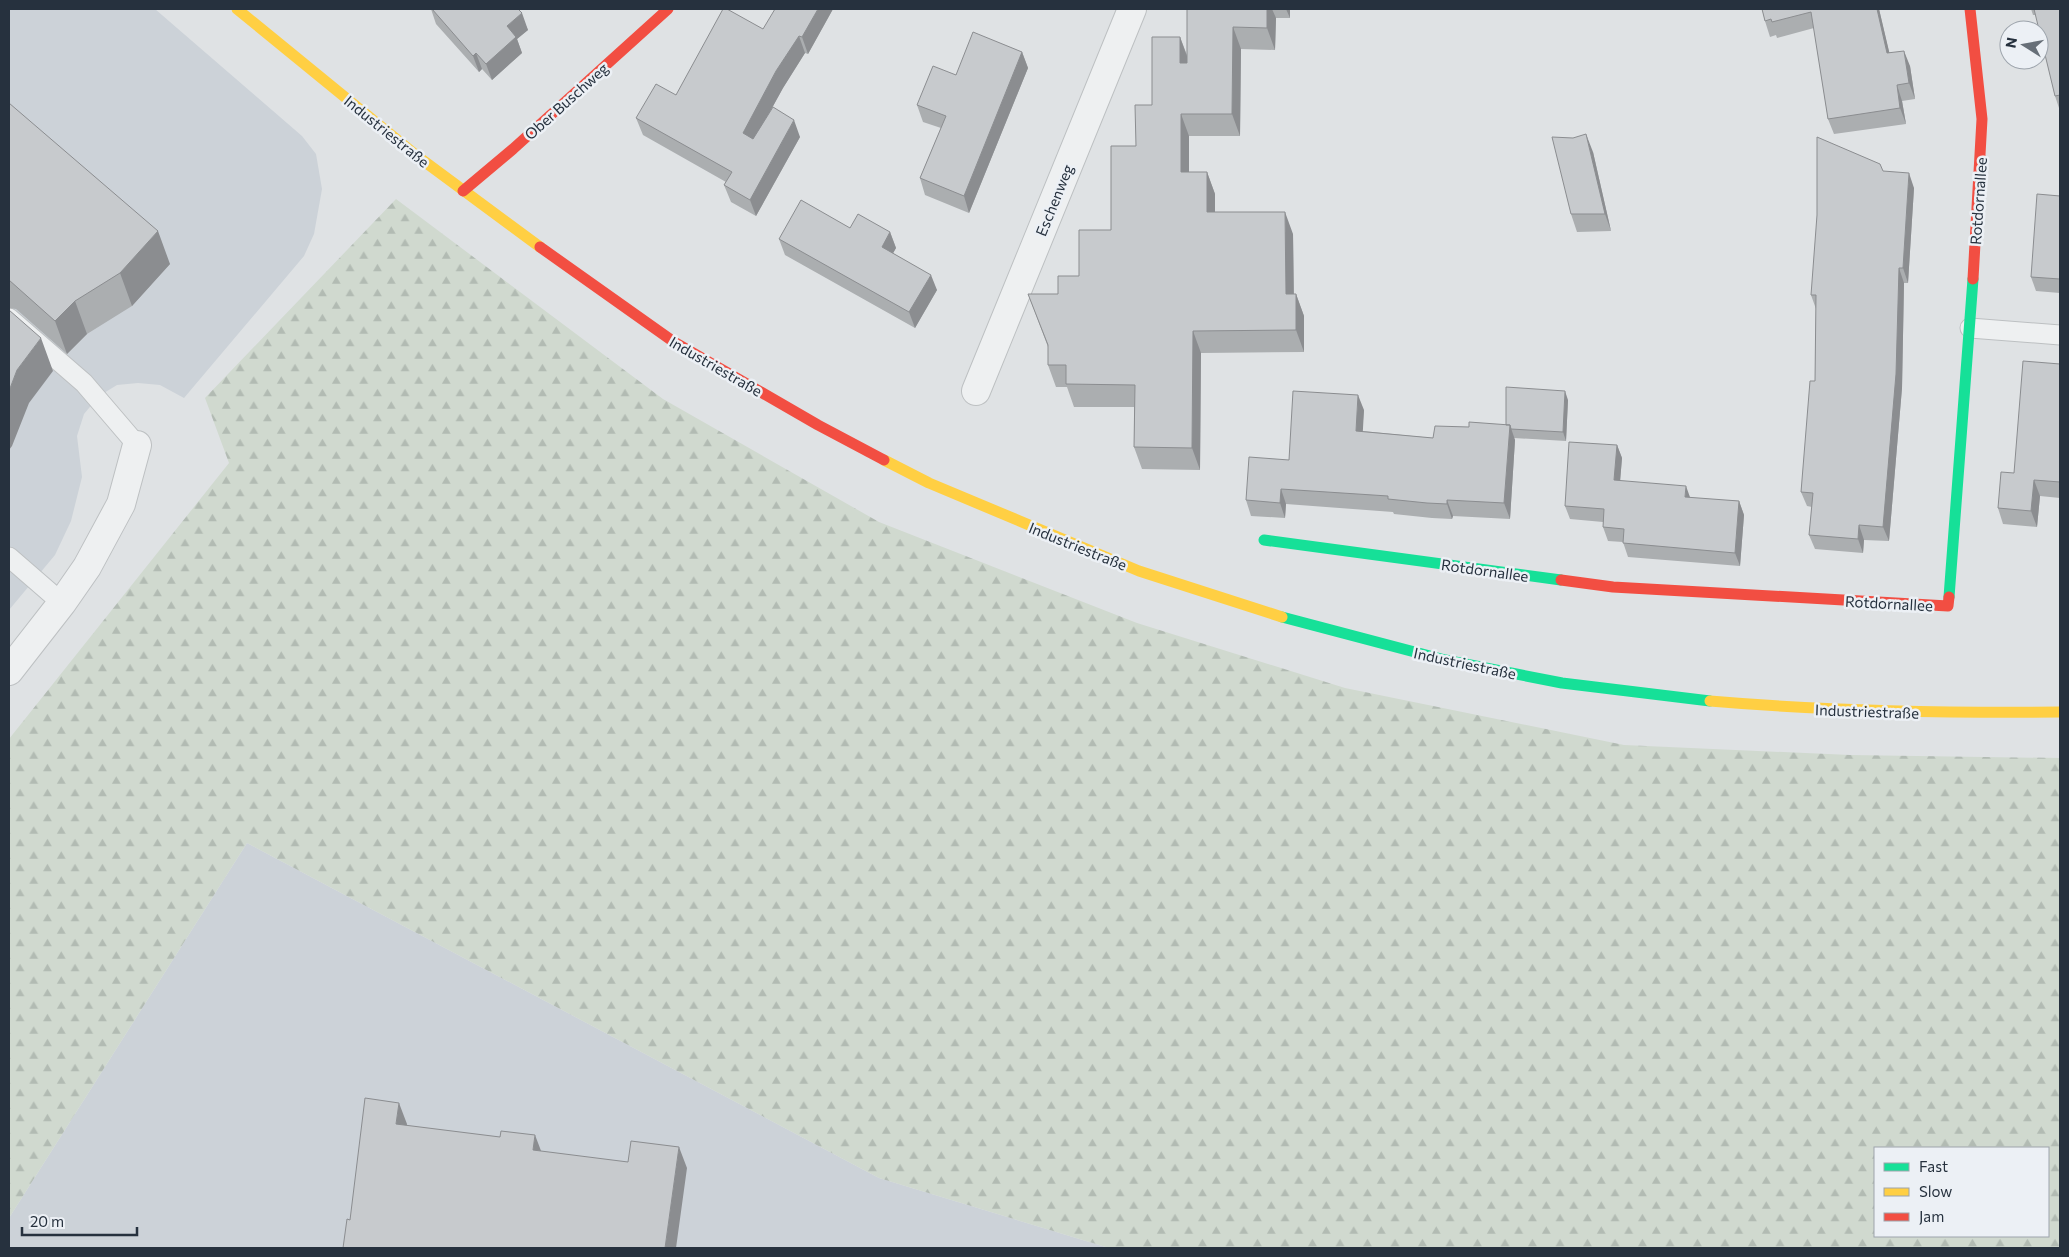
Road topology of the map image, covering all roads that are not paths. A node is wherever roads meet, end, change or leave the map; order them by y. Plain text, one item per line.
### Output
1 (237, 9) edge
2 (668, 9) edge
3 (1132, 9) edge
4 (1970, 9) edge
5 (463, 191) junction
6 (9, 318) edge
7 (1970, 328) junction
8 (2060, 335) edge
9 (976, 392) dead end
10 (137, 445) joint
11 (1264, 540) dead end
12 (9, 557) edge
13 (62, 603) junction
14 (9, 671) edge
15 (2060, 712) edge

1 - 5 main road, Industriestraße
2 - 5 main road, Ober Buschweg
3 - 9 street, Eschenweg
4 - 7 main road, Rotdornallee
5 - 15 main road, Industriestraße
6 - 10 lane
7 - 8 lane
7 - 11 main road, Rotdornallee
10 - 13 street
12 - 13 lane
13 - 14 street

